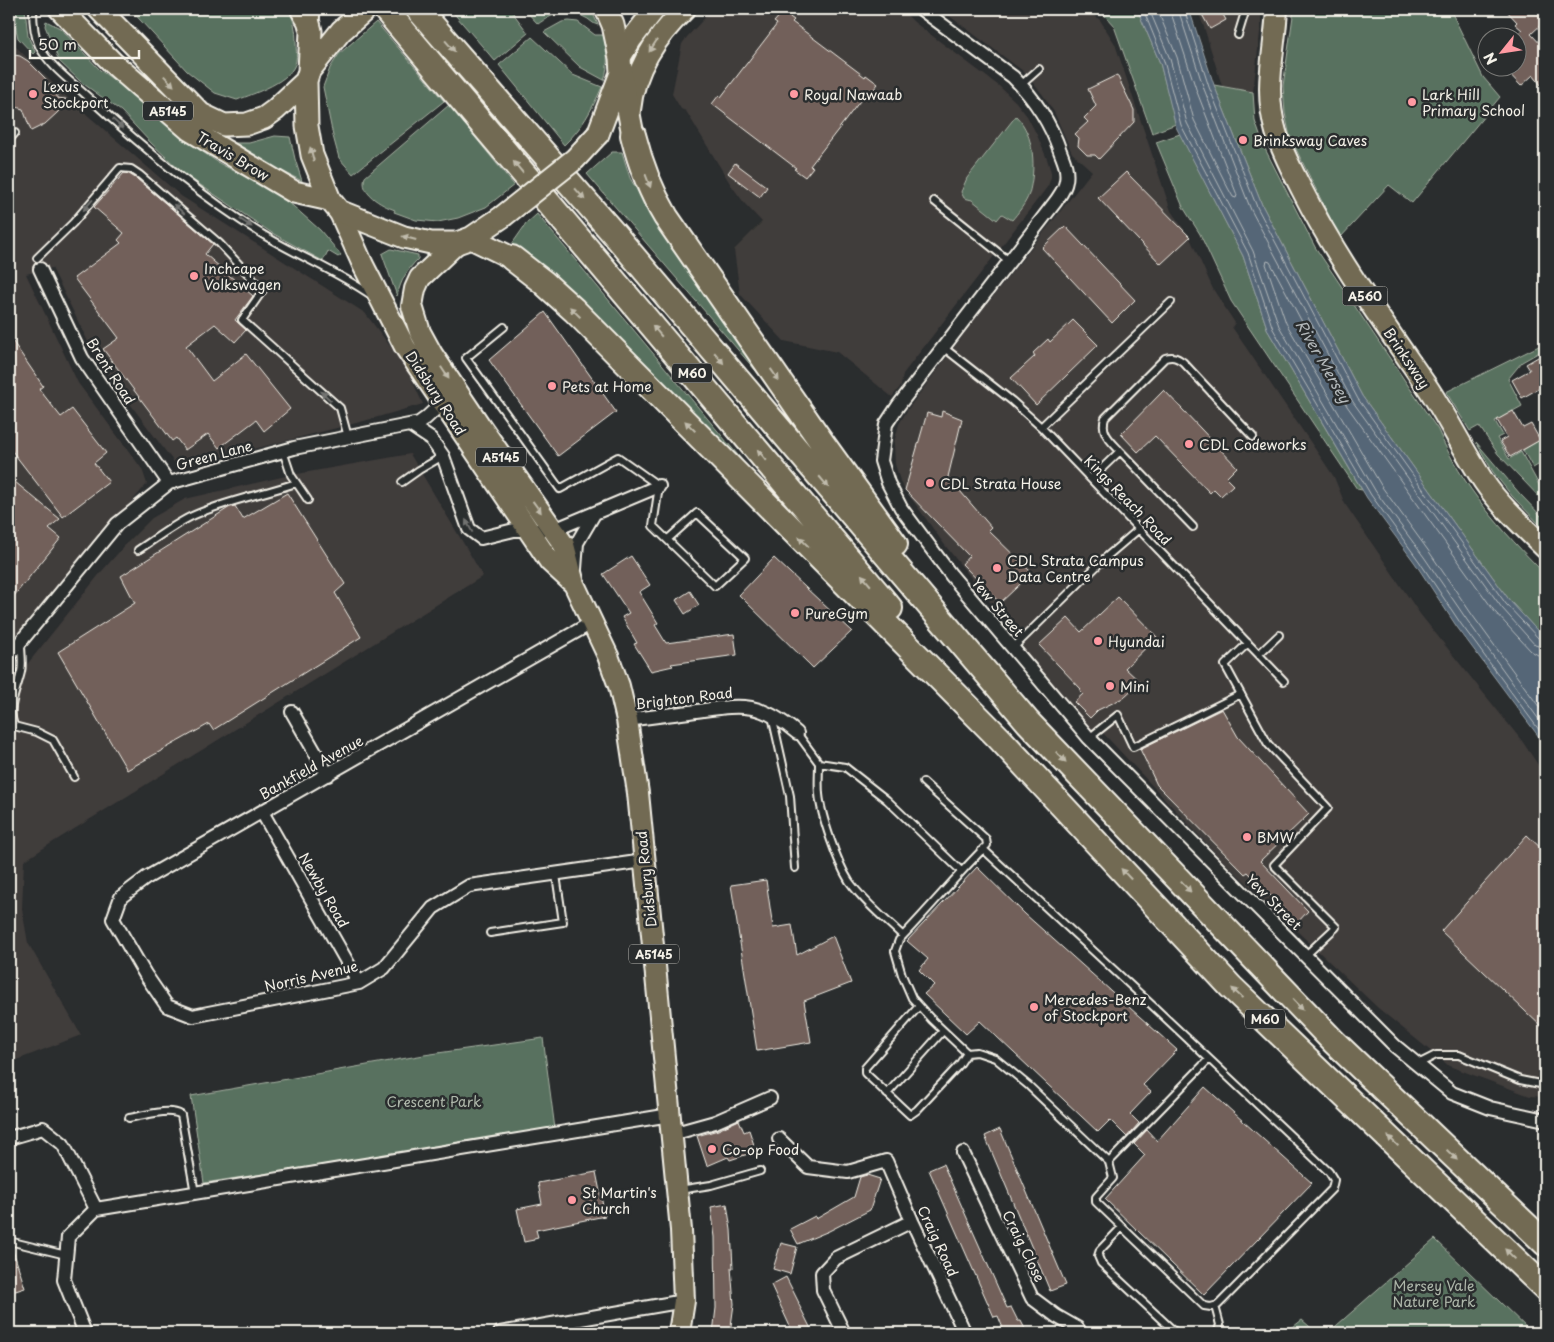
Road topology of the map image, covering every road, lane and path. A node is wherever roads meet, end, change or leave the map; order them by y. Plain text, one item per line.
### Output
1 (33, 9) edge
2 (60, 9) edge
3 (99, 9) edge
4 (366, 9) edge
5 (385, 9) edge
6 (418, 9) edge
7 (606, 9) edge
8 (655, 9) edge
9 (685, 9) edge
10 (1246, 9) edge
11 (1277, 9) edge
12 (929, 11) edge
13 (305, 12) edge
14 (1238, 36) dead end
15 (621, 65) junction
16 (1039, 68) dead end
17 (307, 76) junction
18 (1021, 85) junction
19 (632, 129) junction
20 (15, 132) dead end
21 (9, 140) edge
22 (934, 201) dead end
23 (334, 205) junction
24 (464, 240) junction
25 (512, 258) joint
26 (1009, 261) junction
27 (38, 264) joint
28 (1171, 302) dead end
29 (389, 308) junction
30 (504, 327) dead end
31 (943, 347) junction
32 (442, 403) junction
33 (410, 425) junction
34 (1041, 427) junction
35 (348, 437) junction
36 (1253, 437) dead end
37 (283, 452) junction
38 (1120, 452) junction
39 (443, 456) junction
40 (1091, 479) junction
41 (402, 482) dead end
42 (169, 483) junction
43 (296, 483) junction
44 (658, 486) junction
45 (308, 500) dead end
46 (594, 514) junction
47 (1193, 527) dead end
48 (1138, 529) junction
49 (528, 530) junction
50 (554, 530) junction
51 (668, 539) junction
52 (1545, 548) edge
53 (138, 550) dead end
54 (574, 584) junction
55 (593, 622) junction
56 (1279, 635) dead end
57 (21, 641) junction
58 (1248, 643) junction
59 (1013, 648) junction
60 (1259, 654) junction
61 (9, 656) edge
62 (1284, 681) dead end
63 (1241, 694) junction
64 (292, 712) dead end
65 (772, 714) junction
66 (627, 720) junction
67 (1028, 722) junction
68 (797, 733) joint
69 (999, 738) junction
70 (1089, 738) junction
71 (818, 763) junction
72 (328, 775) junction
73 (74, 777) dead end
74 (923, 782) dead end
75 (262, 812) junction
76 (983, 849) junction
77 (644, 861) junction
78 (795, 868) dead end
79 (961, 871) junction
80 (556, 874) junction
81 (490, 933) dead end
82 (903, 936) junction
83 (1306, 956) junction
84 (145, 974) joint
85 (359, 983) junction
86 (919, 1006) junction
87 (943, 1030) junction
88 (967, 1053) junction
89 (1208, 1059) junction
90 (1418, 1064) junction
91 (1545, 1085) edge
92 (887, 1094) junction
93 (770, 1098) dead end
94 (129, 1118) dead end
95 (1545, 1120) edge
96 (671, 1125) junction
97 (9, 1138) edge
98 (780, 1139) dead end
99 (963, 1153) dead end
100 (1109, 1162) junction
101 (760, 1171) dead end
102 (677, 1190) junction
103 (195, 1193) junction
104 (96, 1209) junction
105 (912, 1221) junction
106 (1122, 1227) junction
107 (9, 1241) edge
108 (1545, 1243) edge
109 (66, 1255) junction
110 (1545, 1288) edge
111 (684, 1301) junction
112 (1215, 1306) junction
113 (85, 1333) edge
114 (500, 1333) edge
115 (679, 1333) edge
116 (844, 1333) edge
117 (965, 1333) edge
118 (1081, 1333) edge
119 (1176, 1333) edge
120 (1217, 1333) edge

1 -> 29 lane
2 - 23 highway, Travis Brow / A5145
3 -> 17 highway, Travis Brow / A5145
4 - 17 highway, Travis Brow
69 -> 5 highway, M60
6 -> 67 highway, M60
7 - 15 highway
8 - 15 main road
9 -> 19 main road
10 - 14 lane
11 - 52 main road, Brinksway / A560
12 - 18 street, Yew Street
13 - 17 highway
15 - 19 highway
15 - 24 highway, bridge
16 - 18 lane
23 -> 17 highway
18 - 26 street, Yew Street
19 -> 67 highway, M60
20 - 21 lane
22 - 26 lane
24 -> 23 highway, Travis Brow
23 - 29 main road, Didsbury Road / A5145
24 - 25 highway
24 -> 50 main road, Didsbury Road / A5145
69 -> 25 highway, M60
26 - 31 street, Yew Street
35 -> 27 lane
27 - 42 street, Brent Road
28 - 34 lane
29 - 32 main road, Didsbury Road / A5145
30 - 44 lane
31 - 34 lane, Kings Reach Road
31 - 59 street, Yew Street
32 - 33 street, Green Lane
32 - 49 main road, Didsbury Road / A5145
33 - 35 street, Green Lane
33 - 39 street
34 - 40 lane, Kings Reach Road
35 - 37 street, Green Lane
36 - 38 lane
37 - 42 street, Green Lane
37 - 43 lane
38 - 40 lane
38 - 47 lane
39 - 41 lane
49 -> 39 street
40 - 48 lane, Kings Reach Road
42 - 57 street, Green Lane
43 - 45 lane
43 - 53 lane
44 - 46 street
44 - 51 lane
46 - 50 street
46 - 54 street
48 - 58 lane, Kings Reach Road
48 - 59 lane
49 - 50 street
49 - 54 main road, Didsbury Road / A5145
50 - 54 main road, Didsbury Road / A5145
51 - 51 lane
54 - 55 main road, Didsbury Road / A5145
55 - 66 main road, Didsbury Road / A5145
55 - 72 street, Bankfield Avenue
56 - 60 lane
57 - 61 street, Green Lane
57 - 73 lane
58 - 60 lane, Kings Reach Road
58 - 63 lane
59 - 70 street, Yew Street
60 - 62 lane, Kings Reach Road
63 - 70 lane
63 - 83 lane
64 - 72 street
65 - 66 street, Brighton Road
65 - 68 street, Brighton Road
65 - 78 lane
66 - 77 main road, Didsbury Road / A5145
67 -> 108 highway, M60
68 - 71 lane
110 -> 69 highway, M60
70 - 83 street, Yew Street
71 - 79 lane
71 - 82 lane
72 - 75 street, Bankfield Avenue
74 - 76 lane
75 - 84 street, Bankfield Avenue
75 - 85 street, Newby Road
76 - 79 lane
76 - 89 lane
77 - 80 street, Norris Avenue
77 - 96 main road, Didsbury Road / A5145
79 - 82 lane
80 - 81 lane
80 - 85 street, Norris Avenue
82 - 86 lane
83 - 90 street, Yew Street
84 - 85 street, Norris Avenue
86 - 87 lane
86 - 92 lane
87 - 88 lane
87 - 92 lane
88 - 92 lane
88 - 100 lane
89 - 100 lane
89 - 112 lane
90 - 91 lane
90 - 95 street, Yew Street
93 - 96 street
94 - 103 lane
96 - 102 main road, Didsbury Road / A5145
96 - 103 street
97 - 104 street
98 - 105 street, Craig Road
99 - 118 street, Craig Close
100 - 106 lane
101 - 102 lane
102 - 111 main road, Didsbury Road / A5145
103 - 104 street
104 - 109 street
105 - 116 street
105 - 117 street, Craig Road
106 - 112 lane
106 - 119 lane
107 - 109 lane
109 - 113 street
111 - 114 street
111 - 115 main road, Didsbury Road / A5145
112 - 120 lane

